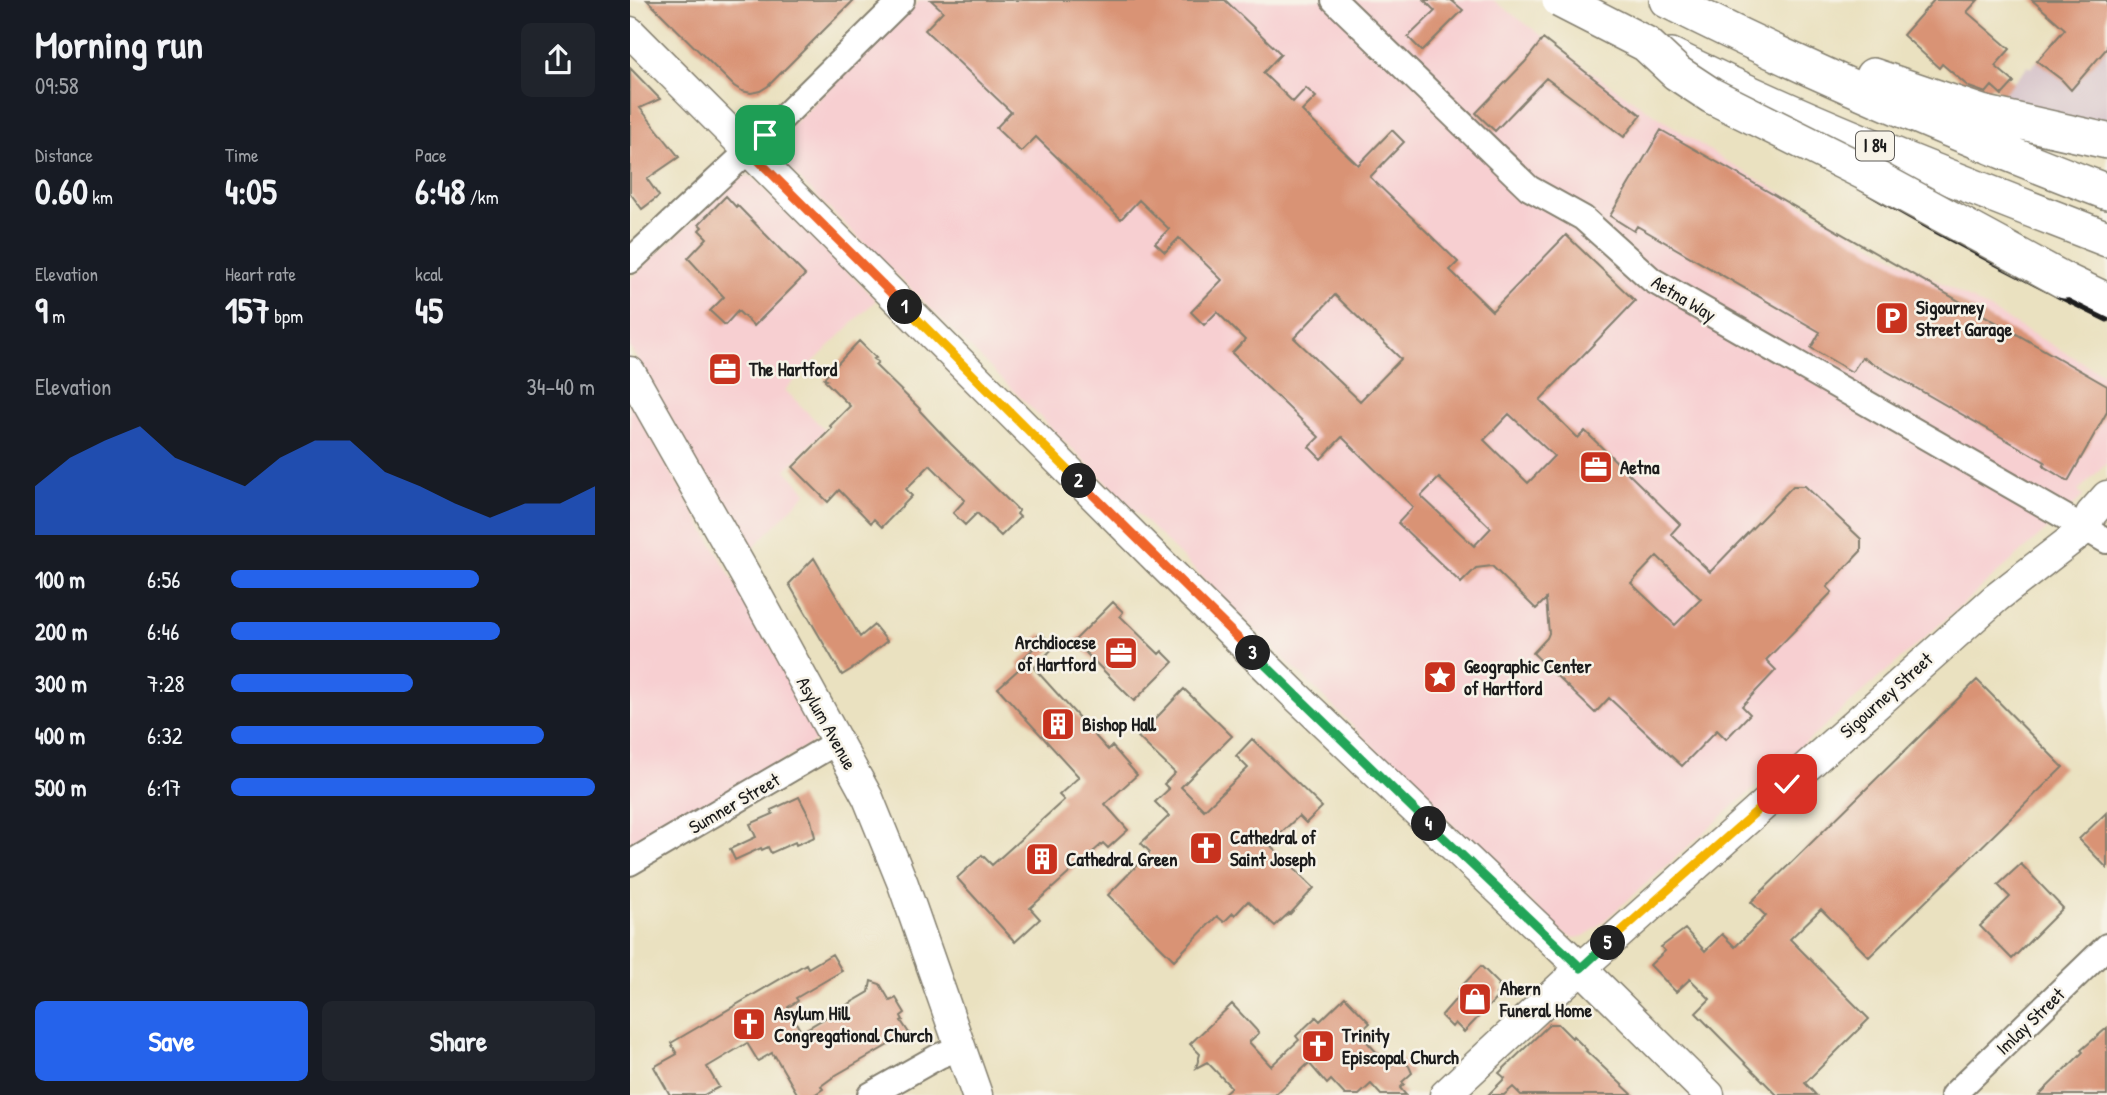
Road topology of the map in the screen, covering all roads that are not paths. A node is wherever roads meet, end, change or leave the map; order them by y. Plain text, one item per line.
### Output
1 (902, 0) edge
2 (1334, 0) edge
3 (1560, 0) edge
4 (1667, 0) edge
5 (630, 32) edge
6 (1646, 44) junction
7 (1797, 63) junction
8 (2107, 141) edge
9 (748, 150) junction
10 (2107, 192) edge
11 (2107, 239) edge
12 (630, 261) edge
13 (2107, 301) edge
14 (630, 372) edge
15 (2107, 496) edge
16 (2100, 532) edge
17 (838, 742) junction
18 (630, 863) edge
19 (2107, 946) edge
20 (1581, 968) junction
21 (960, 1048) junction
22 (870, 1095) edge
23 (977, 1095) edge
24 (1445, 1095) edge
25 (1709, 1095) edge
26 (1953, 1095) edge

1 - 9 street
2 - 16 street, Aetna Way
3 - 6 highway, I 84, bridge
4 - 7 highway, I 84
5 - 9 main road
6 - 11 highway, I 84
6 - 13 highway, bridge
7 - 8 highway
7 - 10 highway, I 84
9 - 12 street
9 - 20 main road
14 - 17 main road, Asylum Avenue
15 - 16 main road, Sigourney Street
16 - 20 main road, Sigourney Street
17 - 18 street, Sumner Street
17 - 21 main road, Asylum Avenue
19 - 26 street, Imlay Street
20 - 24 main road, Sigourney Street
20 - 25 main road
21 - 22 street
21 - 23 main road, Asylum Avenue

